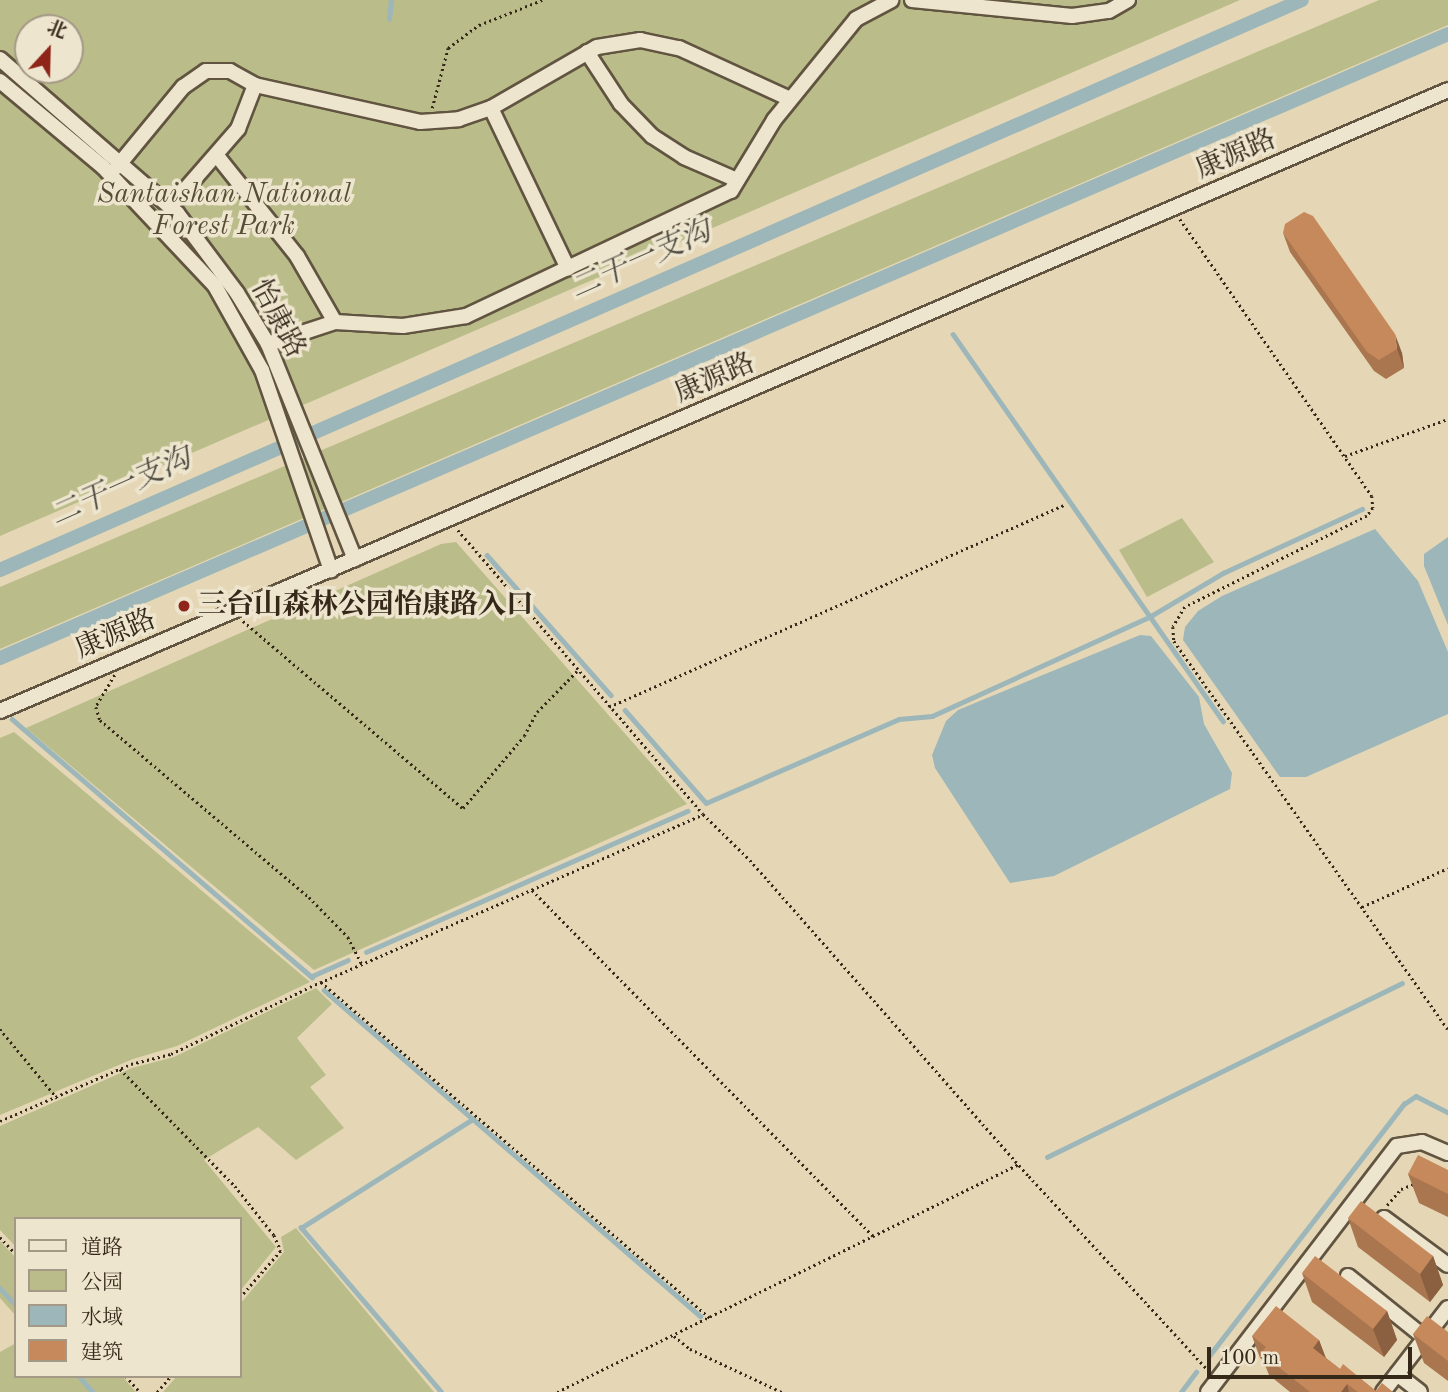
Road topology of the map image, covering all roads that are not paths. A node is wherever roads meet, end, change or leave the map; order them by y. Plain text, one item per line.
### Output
1 (891, 0) edge
2 (912, 0) edge
3 (1128, 0) edge
4 (587, 52) junction
5 (0, 59) edge
6 (0, 81) edge
7 (255, 85) junction
8 (1448, 90) edge
9 (40, 92) junction
10 (790, 99) junction
11 (27, 106) junction
12 (491, 108) junction
13 (218, 157) junction
14 (121, 162) junction
15 (111, 175) junction
16 (737, 180) junction
17 (170, 207) junction
18 (216, 265) junction
19 (568, 269) junction
20 (204, 274) junction
21 (335, 322) junction
22 (268, 344) junction
23 (355, 559) junction
24 (331, 570) junction
25 (0, 711) edge
26 (1448, 1153) edge
27 (1384, 1218) edge
28 (1448, 1265) edge
29 (1348, 1276) dead end
30 (1448, 1308) edge
31 (1429, 1332) junction
32 (1448, 1336) edge
33 (1397, 1374) junction
34 (1208, 1392) edge
35 (1383, 1392) edge
36 (1420, 1392) edge

1 - 10 street
2 - 3 street
4 - 10 street
4 - 12 street
4 - 16 street
5 - 9 street, 怡康路
6 - 11 street, 怡康路
7 - 12 street
7 - 13 street
7 - 14 street
8 - 23 street, 康源路
9 - 11 street
9 - 14 street, 怡康路
10 - 16 street
11 - 15 street, 怡康路
12 - 19 street
13 - 17 street
13 - 21 street
14 - 15 street
14 - 17 street, 怡康路
15 - 20 street, 怡康路
16 - 19 street
17 - 18 street, 怡康路
18 - 20 street
18 - 22 street, 怡康路
19 - 21 street
20 - 24 street, 怡康路
21 - 22 street
22 - 23 street, 怡康路
23 - 24 street, 康源路
24 - 25 street, 康源路
26 - 34 street
27 - 28 street
29 - 31 street
30 - 31 street
31 - 32 street
31 - 33 street
33 - 35 street
33 - 36 street

